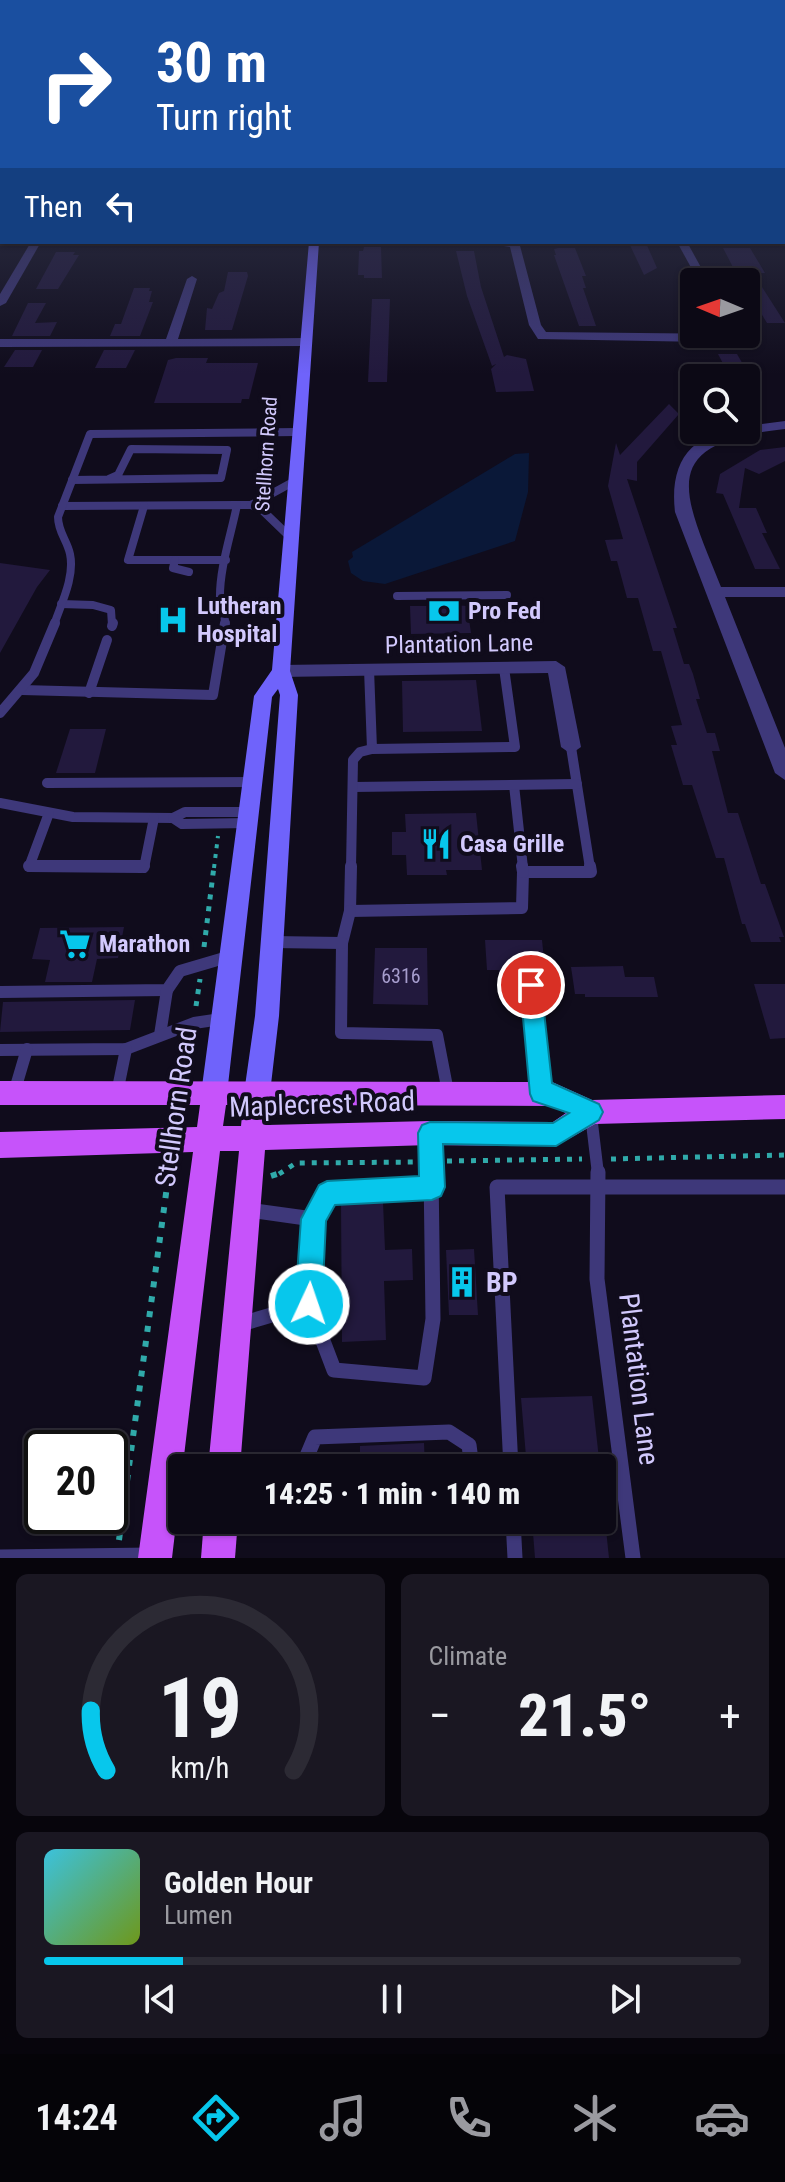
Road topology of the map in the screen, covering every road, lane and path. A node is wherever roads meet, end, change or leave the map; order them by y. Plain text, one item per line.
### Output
1 (35, 244) edge
2 (314, 244) edge
3 (515, 244) edge
4 (683, 244) edge
5 (696, 268) edge
6 (192, 279) dead end
7 (0, 303) edge
8 (680, 338) edge
9 (305, 342) junction
10 (0, 343) edge
11 (171, 343) junction
12 (785, 425) edge
13 (297, 432) junction
14 (109, 479) junction
15 (72, 480) junction
16 (293, 482) junction
17 (237, 505) junction
18 (251, 505) junction
19 (62, 506) junction
20 (144, 506) junction
21 (290, 537) junction
22 (175, 560) junction
23 (226, 560) junction
24 (189, 572) dead end
25 (212, 573) dead end
26 (223, 573) junction
27 (715, 592) junction
28 (785, 592) edge
29 (507, 595) dead end
30 (397, 596) dead end
31 (61, 604) junction
32 (112, 626) dead end
33 (107, 640) dead end
34 (504, 668) junction
35 (369, 669) junction
36 (281, 671) junction
37 (22, 690) junction
38 (89, 693) junction
39 (0, 713) edge
40 (571, 747) joint
41 (372, 749) junction
42 (785, 773) edge
43 (253, 782) junction
44 (47, 783) dead end
45 (577, 784) junction
46 (514, 785) junction
47 (353, 787) junction
48 (0, 803) edge
49 (49, 813) junction
50 (154, 818) junction
51 (173, 818) junction
52 (249, 818) junction
53 (220, 823) junction
54 (523, 872) junction
55 (350, 911) junction
56 (271, 942) junction
57 (342, 943) junction
58 (233, 956) junction
59 (202, 964) junction
60 (531, 985) dead end
61 (167, 990) junction
62 (0, 992) edge
63 (224, 1019) junction
64 (194, 1023) junction
65 (160, 1035) junction
66 (27, 1049) junction
67 (126, 1049) junction
68 (0, 1050) edge
69 (190, 1056) junction
70 (198, 1057) dead end
71 (177, 1075) dead end
72 (448, 1092) junction
73 (7, 1093) edge
74 (117, 1093) junction
75 (257, 1093) junction
76 (214, 1094) junction
77 (541, 1094) junction
78 (785, 1107) edge
79 (591, 1112) junction
80 (430, 1133) junction
81 (254, 1137) junction
82 (207, 1139) junction
83 (0, 1145) edge
84 (785, 1155) edge
85 (597, 1159) junction
86 (432, 1162) junction
87 (268, 1176) dead end
88 (168, 1179) dead end
89 (432, 1187) junction
90 (785, 1187) edge
91 (600, 1188) junction
92 (247, 1209) junction
93 (313, 1219) junction
94 (309, 1304) junction
95 (235, 1325) junction
96 (225, 1454) edge
97 (308, 1454) edge
98 (470, 1454) edge
99 (510, 1454) edge
100 (220, 1534) edge
101 (514, 1534) edge
102 (116, 1555) junction
103 (156, 1556) edge
104 (0, 1557) edge
105 (218, 1558) edge
106 (515, 1558) edge
107 (633, 1558) edge

1 - 7 street
2 - 9 main road, Stellhorn Road
3 - 8 street
4 - 5 street
6 - 11 street
9 - 11 street
9 - 13 main road, Stellhorn Road
10 - 11 street
12 - 27 street
13 - 15 lane
13 - 16 main road, Stellhorn Road
14 - 14 lane
14 - 15 lane
15 - 19 lane
16 - 18 lane
16 - 21 main road, Stellhorn Road
17 - 18 lane
17 - 20 lane
17 - 23 lane
18 - 21 lane
19 - 20 lane
19 - 31 lane
20 - 22 lane
21 - 36 main road, Stellhorn Road
22 - 23 lane
22 - 24 lane
23 - 26 lane
25 - 26 lane
26 - 38 lane
27 - 28 street
27 - 42 street
29 - 30 lane
31 - 32 lane
31 - 37 lane
33 - 38 lane
34 - 35 street, Plantation Lane
34 - 40 street, Plantation Lane
34 - 41 lane
35 - 36 street, Plantation Lane
35 - 41 lane
36 - 43 main road, Stellhorn Road
36 - 56 main road, Stellhorn Road
37 - 38 lane
37 - 39 lane
40 - 45 lane
41 - 47 lane
43 - 44 lane
43 - 52 main road, Stellhorn Road
45 - 46 lane
45 - 54 lane
46 - 47 lane
46 - 54 lane
47 - 55 lane
48 - 49 lane
49 - 50 lane
49 - 50 lane
50 - 51 lane
51 - 52 lane
51 - 53 lane
52 - 53 lane
52 - 58 main road, Stellhorn Road
53 - 59 path
54 - 55 lane
55 - 57 lane
56 - 57 lane
56 - 75 main road, Stellhorn Road
57 - 72 lane
58 - 59 lane
58 - 63 main road, Stellhorn Road
59 - 61 lane
59 - 64 path
60 - 77 lane
61 - 62 lane
61 - 65 lane
63 - 64 lane
63 - 76 main road, Stellhorn Road
64 - 65 lane
64 - 69 path
65 - 67 lane
66 - 67 lane
66 - 68 lane
66 - 73 lane
67 - 74 lane
69 - 70 path
69 - 71 path
72 - 75 main road, Maplecrest Road
72 - 77 main road, Maplecrest Road
73 - 74 main road, Maplecrest Road
74 - 76 main road, Maplecrest Road
75 - 76 main road, Maplecrest Road
75 - 81 main road, Stellhorn Road
76 - 82 main road, Stellhorn Road
77 - 79 main road, Maplecrest Road
78 - 79 main road, Maplecrest Road
79 - 80 main road, Maplecrest Road
79 - 85 lane, Plantation Lane
80 - 81 main road, Maplecrest Road
80 - 86 lane
81 - 82 main road, Maplecrest Road
81 - 92 main road, Stellhorn Road
82 - 83 main road, Maplecrest Road
82 - 103 main road, Stellhorn Road
84 - 85 path
85 - 86 path
85 - 91 lane, Plantation Lane
86 - 87 path
86 - 89 lane
88 - 102 path
89 - 93 lane
89 - 94 lane
90 - 91 lane
91 - 99 lane
91 - 107 lane, Plantation Lane
92 - 93 lane
92 - 95 main road, Stellhorn Road
93 - 94 lane
94 - 95 lane
95 - 96 main road, Stellhorn Road
97 - 98 lane
100 - 105 main road
101 - 106 lane
102 - 103 lane
102 - 104 lane

